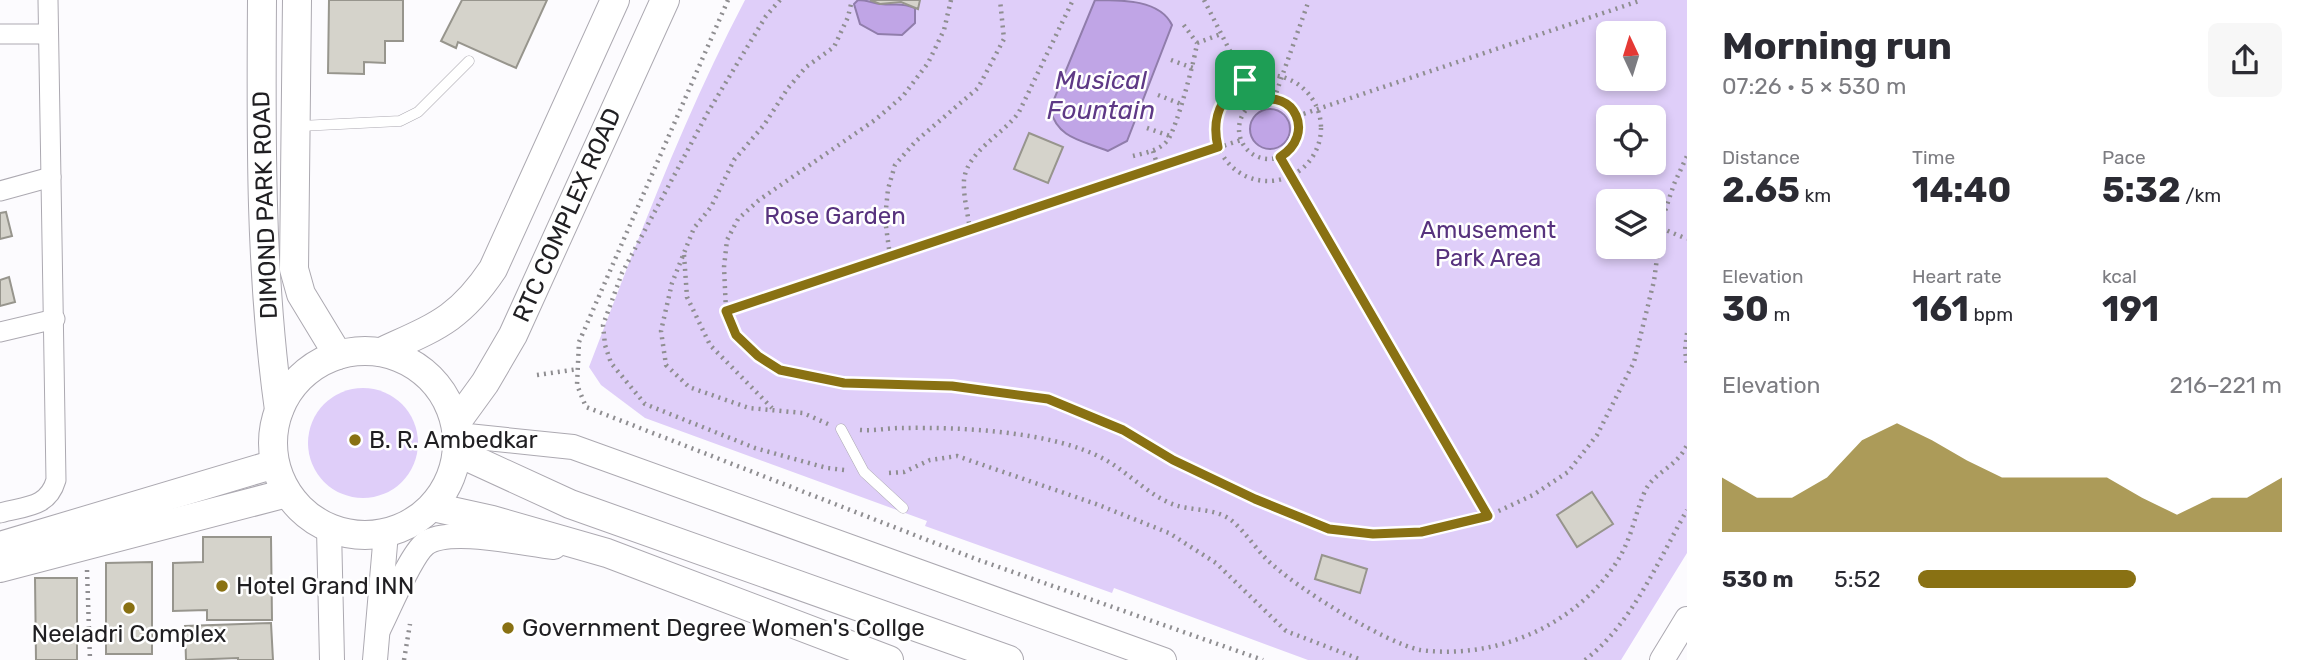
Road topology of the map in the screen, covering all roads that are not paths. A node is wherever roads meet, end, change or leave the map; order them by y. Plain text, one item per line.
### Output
1 (48, 0) edge
2 (262, 0) edge
3 (297, 0) edge
4 (615, 0) edge
5 (665, 0) edge
6 (0, 34) edge
7 (47, 34) junction
8 (469, 61) dead end
9 (296, 126) junction
10 (51, 177) junction
11 (0, 191) edge
12 (55, 318) junction
13 (0, 332) edge
14 (381, 352) junction
15 (338, 355) junction
16 (279, 410) junction
17 (841, 429) road end
18 (457, 437) junction
19 (275, 464) junction
20 (286, 493) junction
21 (433, 507) junction
22 (903, 508) dead end
23 (0, 513) edge
24 (329, 529) junction
25 (386, 533) junction
26 (0, 545) edge
27 (607, 553) junction
28 (0, 568) edge
29 (1687, 619) edge
30 (378, 630) junction
31 (332, 660) edge
32 (375, 660) edge
33 (889, 660) edge
34 (1009, 660) edge
35 (1164, 660) edge
36 (1662, 660) edge

1 - 7 street
2 - 16 main road, DIMOND PARK ROAD
3 - 9 main road, DIMOND PARK ROAD
4 - 14 main road, RTC COMPLEX ROAD
5 - 18 main road, RTC COMPLEX ROAD
6 - 7 street
7 - 10 street
8 - 9 lane
9 - 15 main road, DIMOND PARK ROAD
10 - 11 street
10 - 12 street
12 - 13 street
12 - 23 street
14 - 15 main road
14 - 18 main road
15 - 16 main road
16 - 19 main road
17 - 22 lane
18 - 21 main road
18 - 34 main road
18 - 35 street
19 - 20 main road
19 - 26 main road
20 - 24 main road
20 - 28 main road
21 - 25 main road
21 - 27 main road
24 - 25 main road
24 - 31 street
25 - 30 street
27 - 30 street
27 - 33 main road
29 - 36 street
30 - 32 street

